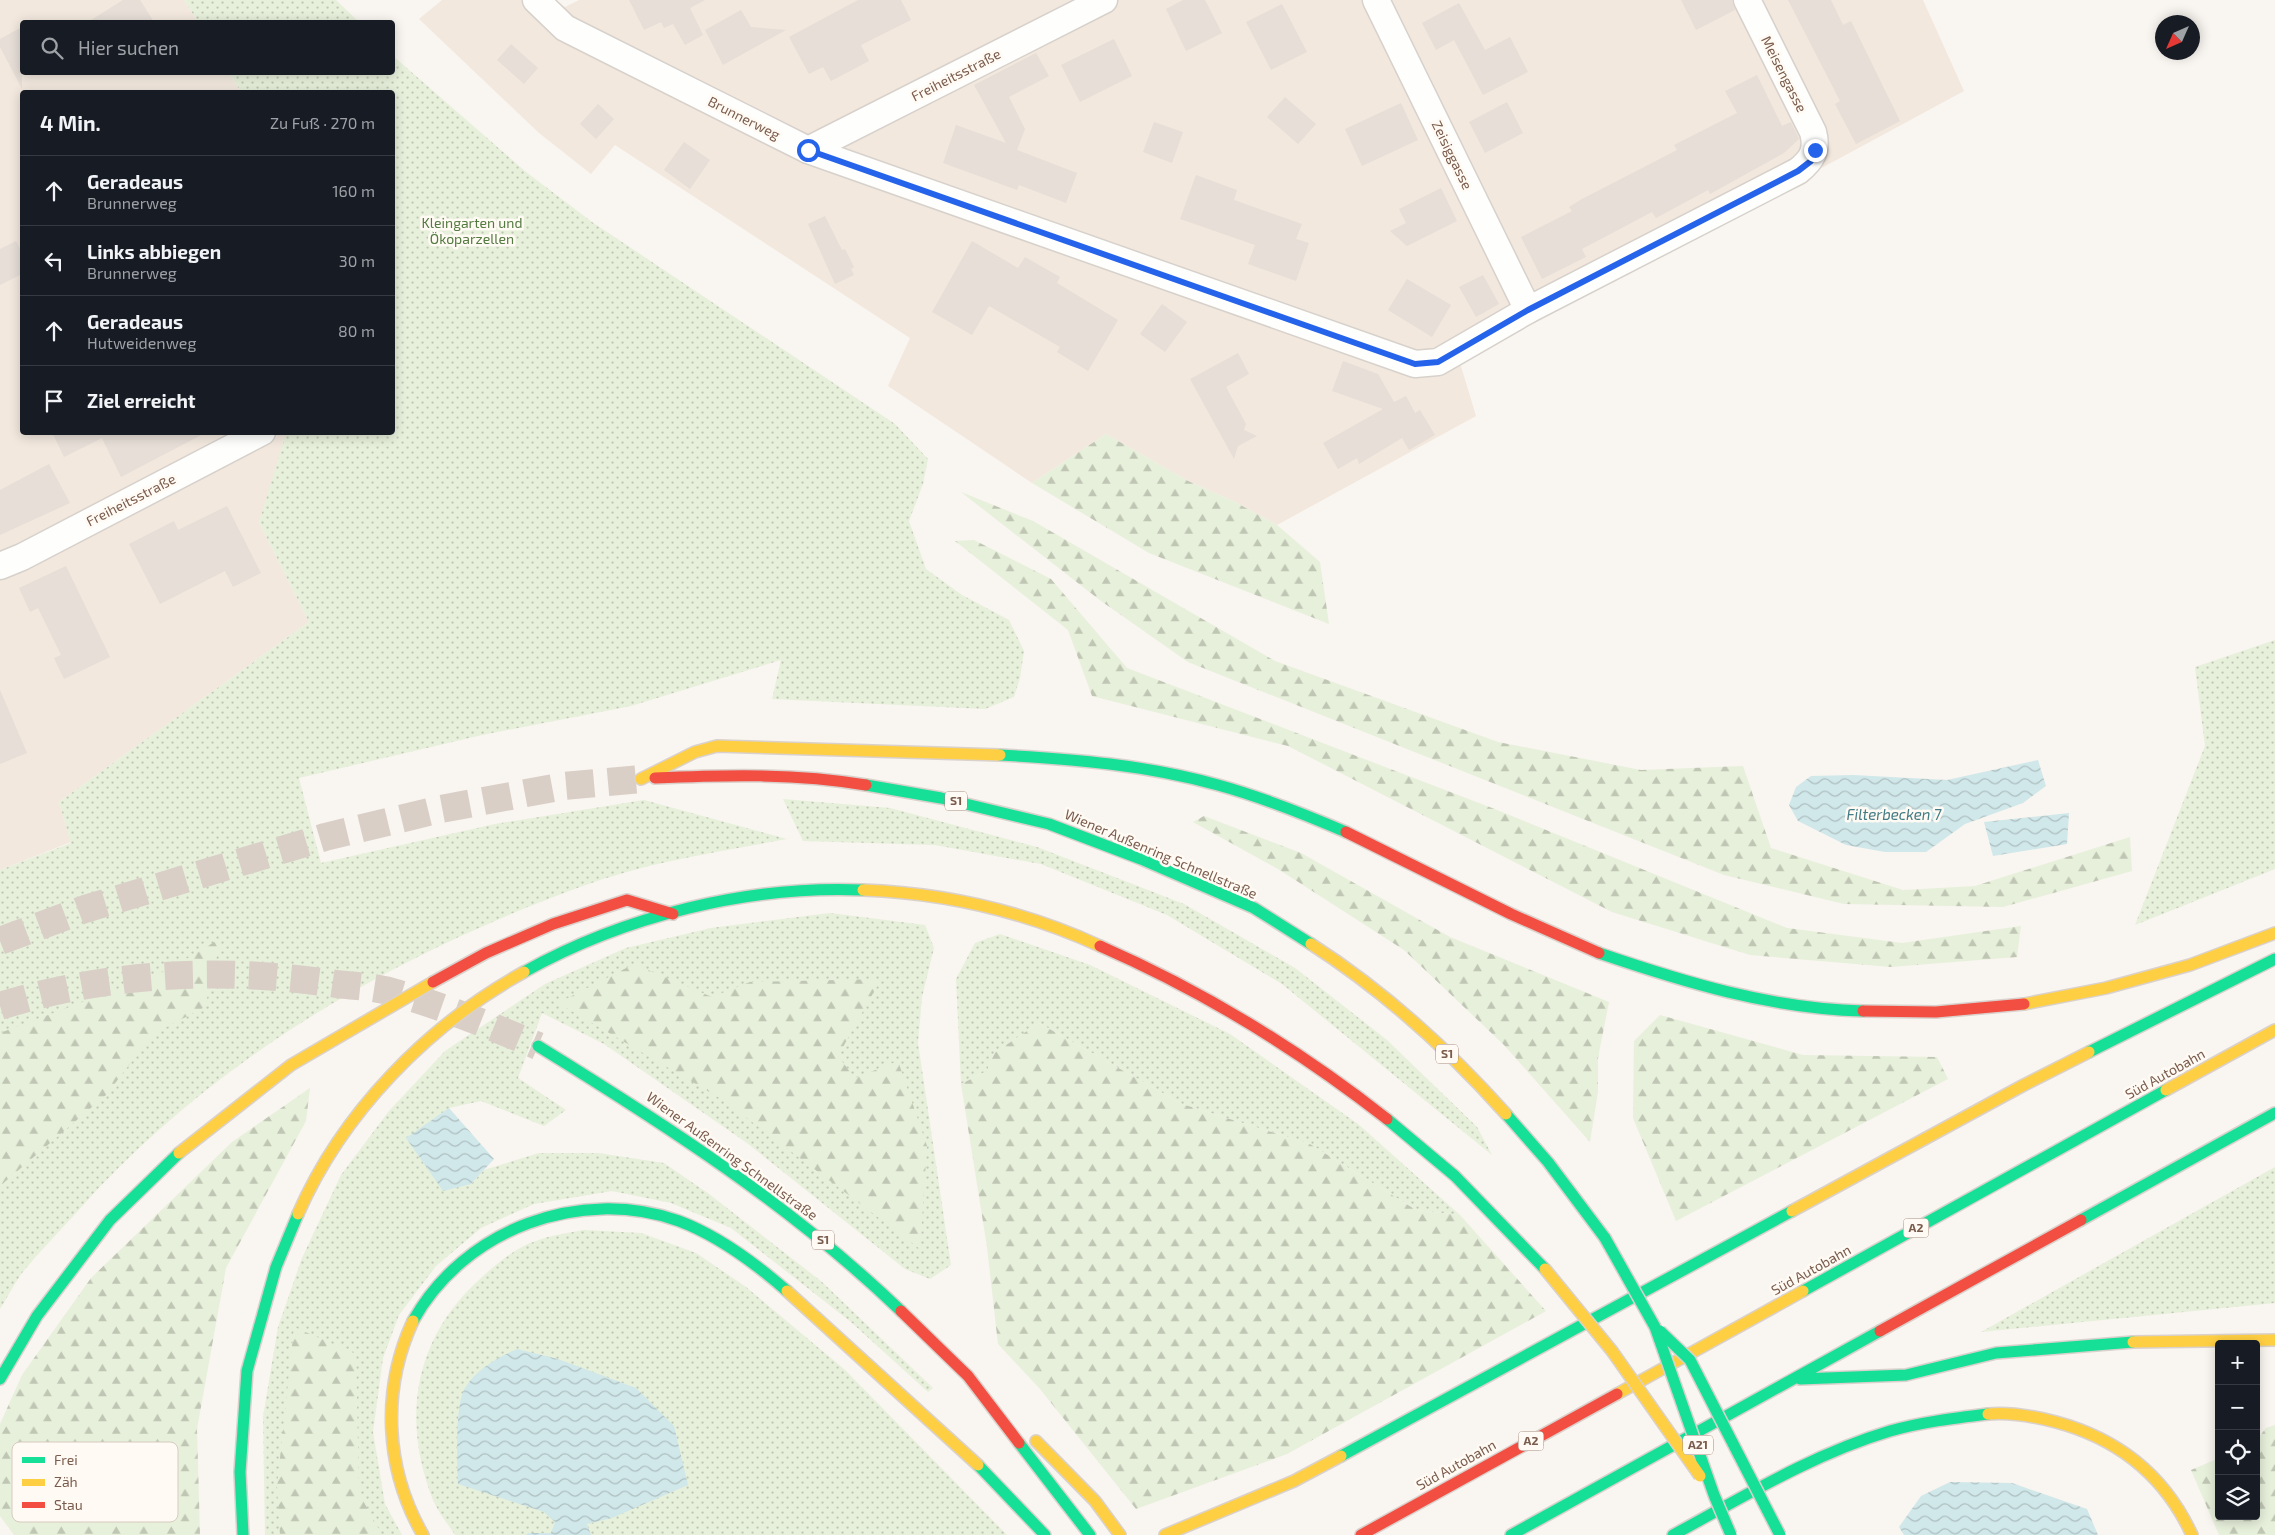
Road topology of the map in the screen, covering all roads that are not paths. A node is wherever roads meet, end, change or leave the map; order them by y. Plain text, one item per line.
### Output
1 (536, 0) edge
2 (1104, 0) edge
3 (1376, 0) edge
4 (1747, 0) edge
5 (808, 150) junction
6 (1815, 150) joint
7 (1528, 310) junction
8 (256, 435) edge
9 (0, 566) edge
10 (673, 914) junction
11 (2275, 933) edge
12 (2275, 959) edge
13 (2275, 1030) edge
14 (538, 1046) tunnel mouth
15 (2275, 1114) edge
16 (1655, 1327) junction
17 (2275, 1340) edge
18 (968, 1376) junction
19 (0, 1380) edge
20 (1793, 1380) junction
21 (1681, 1396) joint
22 (1714, 1495) junction
23 (1042, 1531) edge
24 (243, 1535) edge
25 (423, 1535) edge
26 (1090, 1535) edge
27 (1120, 1535) edge
28 (1165, 1535) edge
29 (1361, 1535) edge
30 (1511, 1535) edge
31 (1673, 1535) edge
32 (1731, 1535) edge
33 (1780, 1535) edge
34 (2192, 1535) edge

1 - 5 street, Brunnerweg
2 - 5 street, Freiheitsstraße
3 - 7 street, Zeisiggasse
4 - 6 street, Meisengasse
5 - 7 street, Brunnerweg
6 - 7 street, Brunnerweg
8 - 9 street, Freiheitsstraße
10 - 19 highway
10 - 22 highway, bridge
10 - 24 highway
11 - 16 highway, Wiener Außenring Schnellstraße / S1, bridge
12 - 28 highway
13 - 29 highway, Süd Autobahn / A2
14 - 18 highway, Wiener Außenring Schnellstraße / S1
15 - 20 highway
16 - 21 highway, Wiener Außenring Schnellstraße / S1, bridge
16 - 33 highway, bridge
17 - 20 highway
18 - 26 highway, Wiener Außenring Schnellstraße / S1
18 - 27 highway
20 - 30 highway
21 - 22 highway, A21, bridge
22 - 32 highway, A21, bridge
23 - 25 highway
31 - 34 highway

